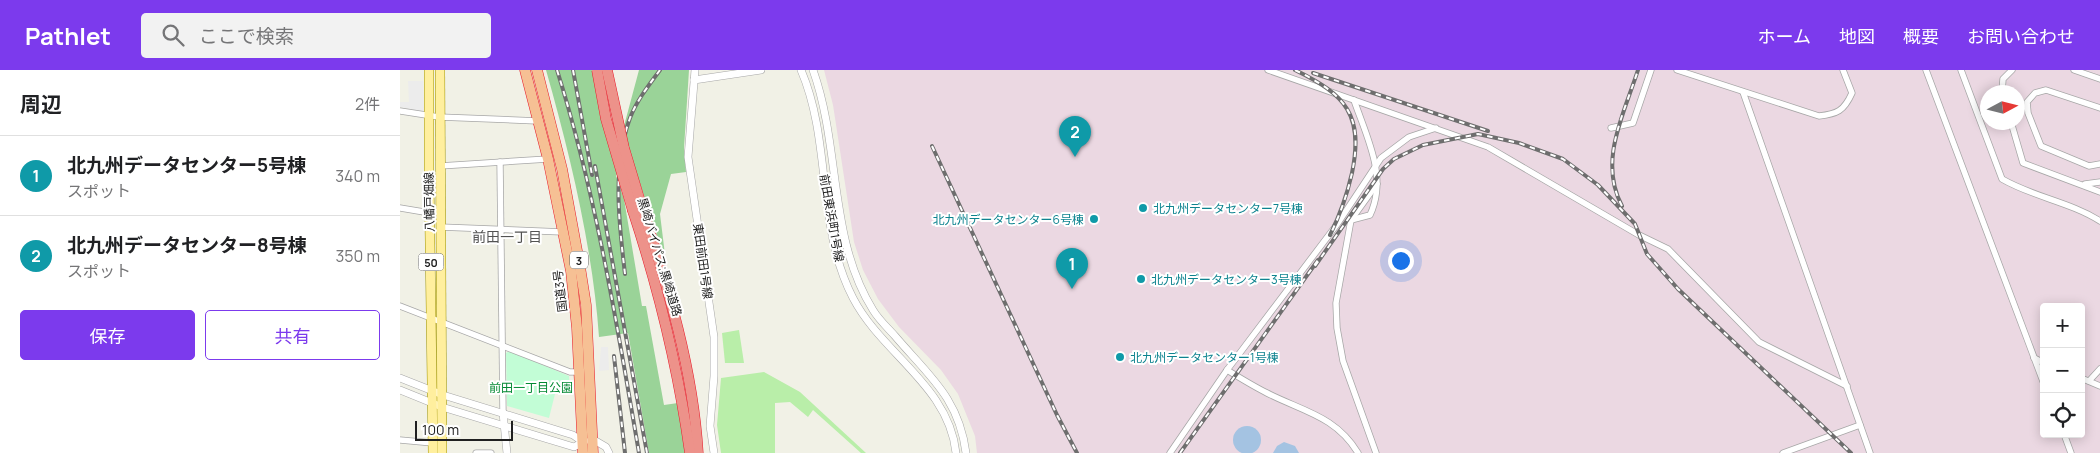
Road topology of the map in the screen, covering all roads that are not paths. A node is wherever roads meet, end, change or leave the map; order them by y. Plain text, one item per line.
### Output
1 (430, 70) edge
2 (440, 70) edge
3 (525, 70) edge
4 (537, 70) edge
5 (597, 70) edge
6 (607, 70) edge
7 (694, 70) edge
8 (761, 70) edge
9 (801, 70) edge
10 (813, 70) edge
11 (1268, 70) edge
12 (1652, 70) edge
13 (1677, 70) edge
14 (1843, 70) edge
15 (1926, 70) edge
16 (1961, 70) edge
17 (2012, 70) edge
18 (2074, 70) edge
19 (2100, 78) edge
20 (694, 80) junction
21 (2003, 85) edge
22 (1743, 92) junction
23 (1354, 100) junction
24 (2100, 108) edge
25 (400, 111) edge
26 (429, 116) junction
27 (439, 117) junction
28 (538, 121) junction
29 (1436, 128) junction
30 (1611, 128) dead end
31 (2013, 130) edge
32 (548, 159) junction
33 (500, 162) junction
34 (1377, 164) junction
35 (2100, 164) edge
36 (440, 166) junction
37 (2100, 182) edge
38 (1377, 184) junction
39 (2082, 185) junction
40 (2100, 192) edge
41 (400, 208) edge
42 (637, 210) junction
43 (440, 211) junction
44 (430, 213) junction
45 (1351, 220) junction
46 (2100, 221) edge
47 (440, 227) junction
48 (501, 230) junction
49 (563, 232) junction
50 (400, 306) edge
51 (432, 318) junction
52 (442, 322) junction
53 (503, 345) junction
54 (2034, 358) junction
55 (2040, 361) edge
56 (686, 365) junction
57 (2100, 369) edge
58 (1227, 370) junction
59 (579, 372) junction
60 (2040, 374) edge
61 (400, 378) edge
62 (2085, 380) edge
63 (2089, 381) junction
64 (1847, 386) junction
65 (2100, 386) edge
66 (400, 390) edge
67 (433, 390) junction
68 (443, 395) junction
69 (432, 403) junction
70 (442, 407) junction
71 (503, 413) junction
72 (1860, 425) junction
73 (504, 426) junction
74 (2065, 438) edge
75 (400, 440) edge
76 (434, 443) junction
77 (581, 447) edge
78 (434, 453) edge
79 (442, 453) edge
80 (476, 453) edge
81 (491, 453) edge
82 (508, 453) edge
83 (593, 453) edge
84 (608, 453) edge
85 (690, 453) edge
86 (698, 453) edge
87 (705, 453) edge
88 (714, 453) edge
89 (956, 453) edge
90 (966, 453) edge
91 (1170, 453) edge
92 (1358, 453) edge
93 (1376, 453) edge
94 (1782, 453) edge
95 (1870, 453) edge
96 (2071, 453) edge

1 - 26 main road, 八幡戸畑線 / 50
2 - 27 main road, 八幡戸畑線 / 50
3 - 28 highway, 国道3号 / 3
4 - 77 highway, 国道3号 / 3
5 - 42 highway, 黒崎バイパス;黒崎道路, bridge
6 - 42 highway, 黒崎バイパス;黒崎道路, bridge
7 - 20 street, 東田前田1号線
8 - 20 street
9 - 89 street, 前田東浜町1号線
10 - 90 street, 前田東浜町1号線
11 - 23 street
12 - 30 street
13 - 22 street
14 - 22 street
15 - 54 street
16 - 46 street
17 - 21 street
18 - 19 street
20 - 88 street, 東田前田1号線
22 - 64 street
23 - 29 street
23 - 34 street
24 - 35 street
25 - 26 street
26 - 27 street
26 - 44 main road, 八幡戸畑線 / 50
27 - 28 street
27 - 36 main road, 八幡戸畑線 / 50
28 - 32 highway, 国道3号 / 3
29 - 34 street
29 - 64 street
31 - 39 street
32 - 33 street
32 - 49 highway, 国道3号 / 3
33 - 36 street
33 - 48 street
34 - 38 street
34 - 58 street
36 - 43 main road, 八幡戸畑線 / 50
37 - 39 street
38 - 45 street
38 - 45 street
39 - 40 street
41 - 44 street
42 - 56 highway, 黒崎バイパス;黒崎道路
42 - 85 highway, 黒崎バイパス;黒崎道路
43 - 44 street
43 - 47 main road, 八幡戸畑線 / 50
44 - 51 main road, 八幡戸畑線 / 50
45 - 93 street
47 - 48 street
47 - 52 main road, 八幡戸畑線 / 50
48 - 49 street
48 - 53 street
49 - 59 highway, 国道3号 / 3
50 - 51 street
51 - 52 street
51 - 67 main road, 八幡戸畑線 / 50
52 - 53 street
52 - 68 main road, 八幡戸畑線 / 50
53 - 59 street
53 - 71 street
54 - 55 street
54 - 60 street
56 - 86 highway, 黒崎バイパス;黒崎道路
56 - 87 highway
57 - 63 street
58 - 91 street
58 - 92 street
59 - 77 highway, 国道3号 / 3
61 - 67 street
62 - 63 street
63 - 65 street
64 - 72 street
66 - 69 street
67 - 68 street
67 - 69 main road, 八幡戸畑線 / 50
68 - 70 main road, 八幡戸畑線 / 50
68 - 71 street
69 - 70 street
69 - 76 main road, 八幡戸畑線 / 50
70 - 73 street
70 - 79 main road, 八幡戸畑線 / 50
71 - 73 street
71 - 77 street
72 - 94 street
72 - 95 street
73 - 77 street
73 - 82 street
74 - 96 street
75 - 76 street
76 - 78 main road, 八幡戸畑線 / 50
77 - 83 highway, 国道3号 / 3
77 - 84 street
80 - 81 street

